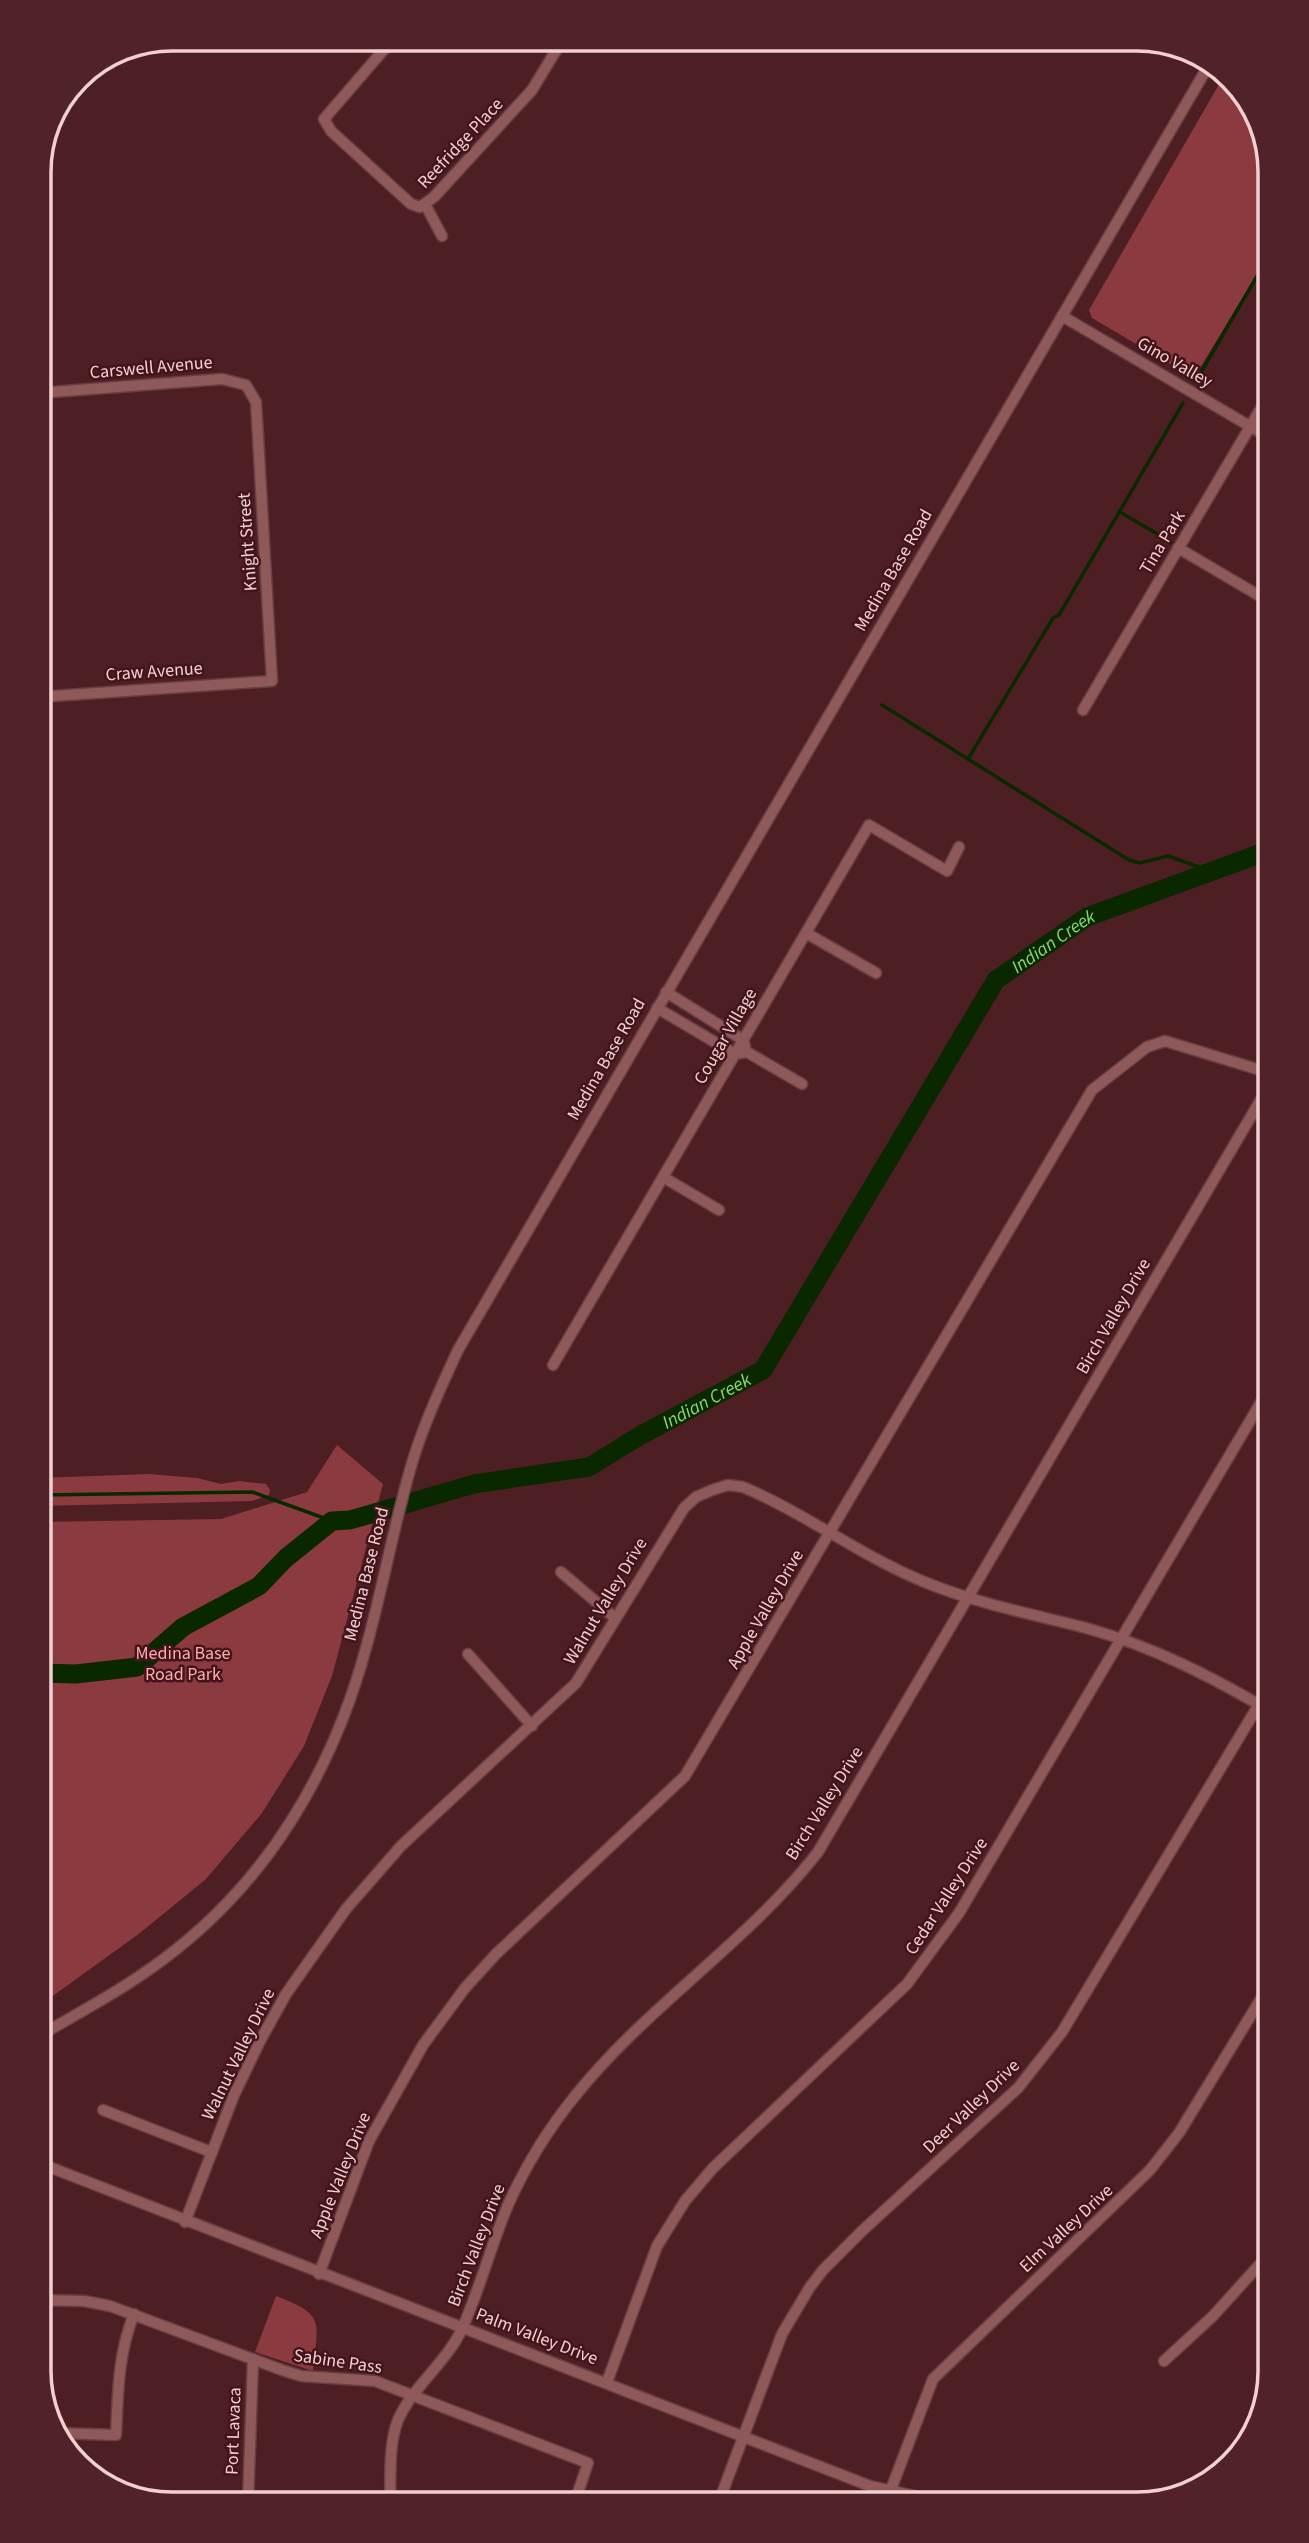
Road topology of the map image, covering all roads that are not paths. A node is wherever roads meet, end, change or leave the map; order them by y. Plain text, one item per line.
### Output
1 (382, 51) edge
2 (556, 51) edge
3 (1205, 72) edge
4 (426, 206) junction
5 (442, 236) dead end
6 (1062, 316) junction
7 (51, 392) edge
8 (256, 402) joint
9 (1258, 414) edge
10 (1251, 426) junction
11 (1258, 430) edge
12 (1178, 548) junction
13 (1258, 595) edge
14 (272, 681) joint
15 (51, 696) edge
16 (1083, 710) dead end
17 (959, 846) dead end
18 (806, 933) junction
19 (876, 973) dead end
20 (666, 992) junction
21 (657, 1008) junction
22 (743, 1040) junction
23 (747, 1052) junction
24 (735, 1054) junction
25 (1258, 1069) edge
26 (802, 1084) dead end
27 (1258, 1104) edge
28 (663, 1177) junction
29 (719, 1210) dead end
30 (553, 1365) dead end
31 (1258, 1407) edge
32 (830, 1534) junction
33 (561, 1572) dead end
34 (968, 1599) junction
35 (615, 1618) junction
36 (1122, 1639) junction
37 (468, 1654) dead end
38 (1258, 1704) edge
39 (1258, 1707) edge
40 (532, 1726) junction
41 (1258, 2004) edge
42 (51, 2028) edge
43 (103, 2110) dead end
44 (211, 2152) junction
45 (51, 2168) edge
46 (185, 2222) junction
47 (1258, 2266) edge
48 (320, 2274) junction
49 (51, 2300) edge
50 (134, 2314) junction
51 (463, 2327) junction
52 (253, 2359) junction
53 (1164, 2361) dead end
54 (607, 2382) junction
55 (412, 2396) junction
56 (68, 2433) edge
57 (743, 2436) junction
58 (248, 2492) edge
59 (390, 2492) edge
60 (578, 2492) edge
61 (722, 2492) edge
62 (890, 2492) joint

1 - 4 street, Reefridge Place
2 - 4 street, Reefridge Place
3 - 6 street, Medina Base Road
4 - 5 street
6 - 10 street, Gino Valley
6 - 20 street, Medina Base Road
7 - 8 street, Carswell Avenue
8 - 14 street, Knight Street
9 - 10 street, Tina Park
10 - 11 street, Gino Valley
10 - 12 street, Tina Park
12 - 13 street
12 - 16 street, Tina Park
14 - 15 street, Craw Avenue
17 - 18 street, Cougar Village
18 - 19 street
18 - 22 street, Cougar Village
20 - 21 street, Medina Base Road
20 - 22 street
21 - 24 street
21 - 42 street, Medina Base Road
22 - 23 street
22 - 24 street, Cougar Village
23 - 24 street
23 - 26 street
24 - 28 street, Cougar Village
25 - 32 street, Apple Valley Drive
27 - 34 street, Birch Valley Drive
28 - 29 street
28 - 30 street, Cougar Village
31 - 36 street, Cedar Valley Drive
32 - 34 street, Walnut Valley Drive
32 - 35 street, Walnut Valley Drive
32 - 48 street, Apple Valley Drive
33 - 35 street
34 - 36 street, Walnut Valley Drive
34 - 51 street, Birch Valley Drive
35 - 40 street, Walnut Valley Drive
36 - 38 street, Walnut Valley Drive
36 - 54 street, Cedar Valley Drive
37 - 40 street
39 - 57 street, Deer Valley Drive
40 - 44 street, Walnut Valley Drive
41 - 62 street, Elm Valley Drive
43 - 44 street
44 - 46 street, Walnut Valley Drive
45 - 46 street, Palm Valley Drive
46 - 48 street, Palm Valley Drive
47 - 53 street
48 - 51 street, Palm Valley Drive
49 - 50 street, Sabine Pass
50 - 52 street, Sabine Pass
50 - 56 street
51 - 54 street, Palm Valley Drive
51 - 55 street, Birch Valley Drive
52 - 55 street, Sabine Pass
52 - 58 street, Port Lavaca
54 - 57 street, Palm Valley Drive
55 - 59 street, Birch Valley Drive
55 - 60 street, Sabine Pass
57 - 61 street, Deer Valley Drive
57 - 62 street, Palm Valley Drive

